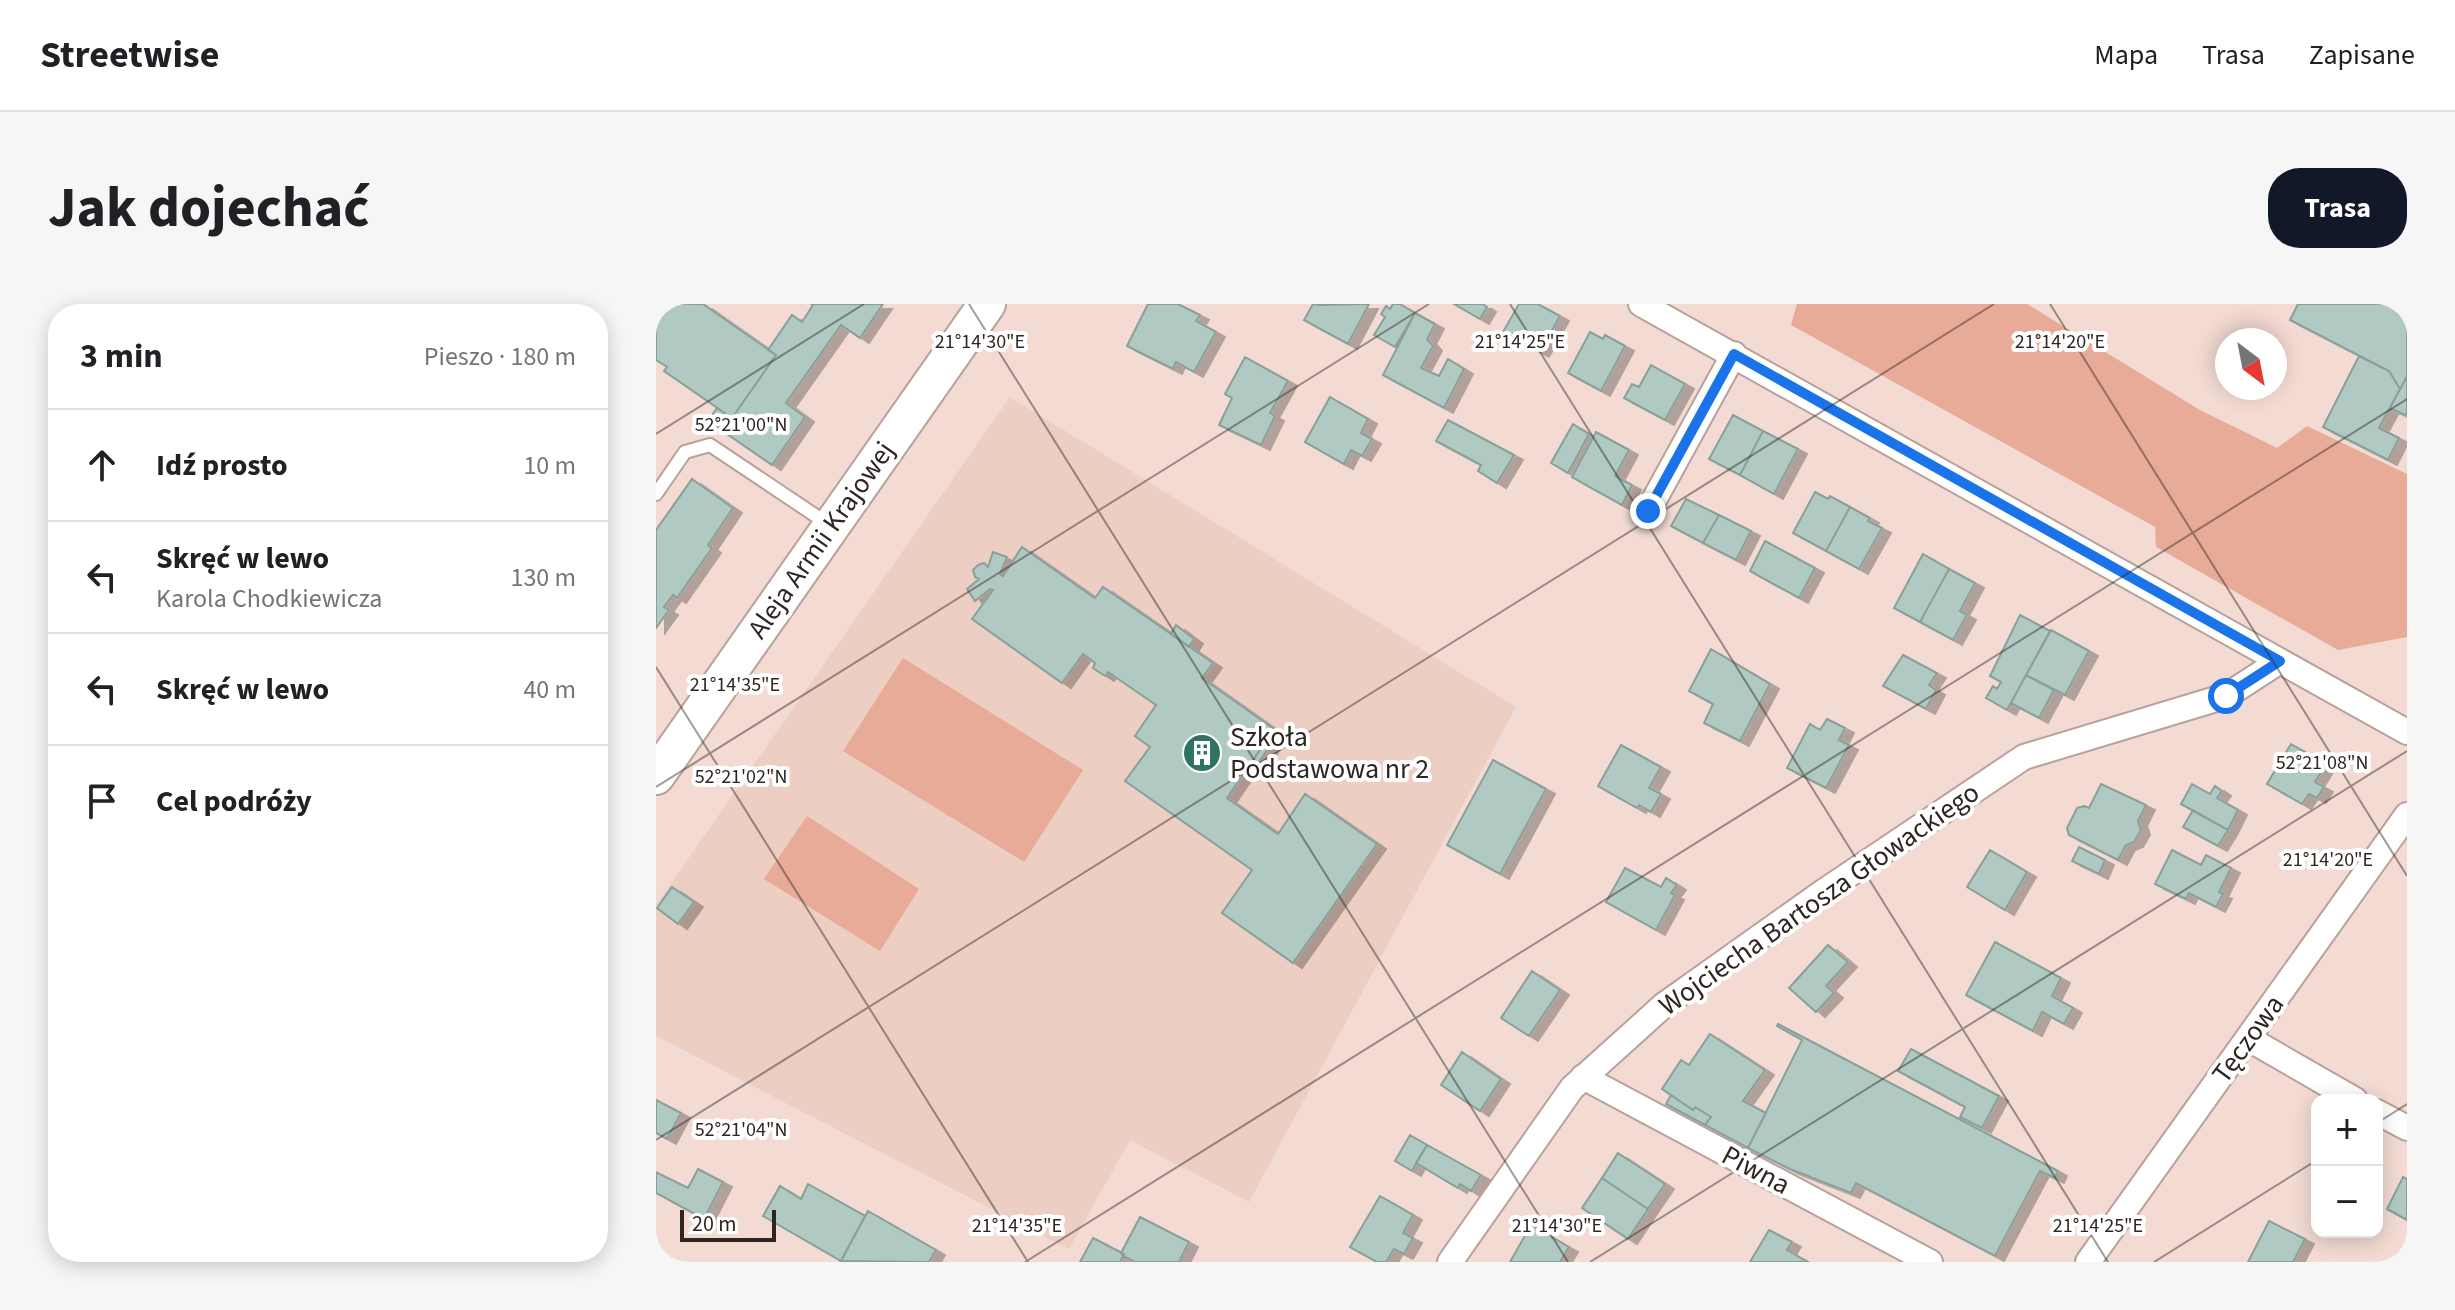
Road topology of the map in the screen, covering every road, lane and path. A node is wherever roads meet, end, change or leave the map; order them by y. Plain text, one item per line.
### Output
1 (987, 304) edge
2 (1641, 304) edge
3 (1734, 354) junction
4 (656, 494) edge
5 (1648, 511) dead end
6 (830, 526) junction
7 (2280, 661) junction
8 (2407, 732) edge
9 (656, 776) edge
10 (2407, 815) edge
11 (2249, 1039) junction
12 (1583, 1077) junction
13 (2345, 1094) edge
14 (2383, 1115) edge
15 (2407, 1128) edge
16 (1450, 1262) edge
17 (1930, 1262) edge
18 (2088, 1262) edge

1 - 6 street, Aleja Armii Krajowej
2 - 3 street
3 - 5 street
3 - 7 street
4 - 6 lane
6 - 9 street, Aleja Armii Krajowej
7 - 8 street
7 - 12 street, Wojciecha Bartosza Głowackiego
10 - 11 street, Tęczowa
11 - 13 street
11 - 18 street, Tęczowa
12 - 16 street, Wojciecha Bartosza Głowackiego
12 - 17 street, Piwna
14 - 15 street

